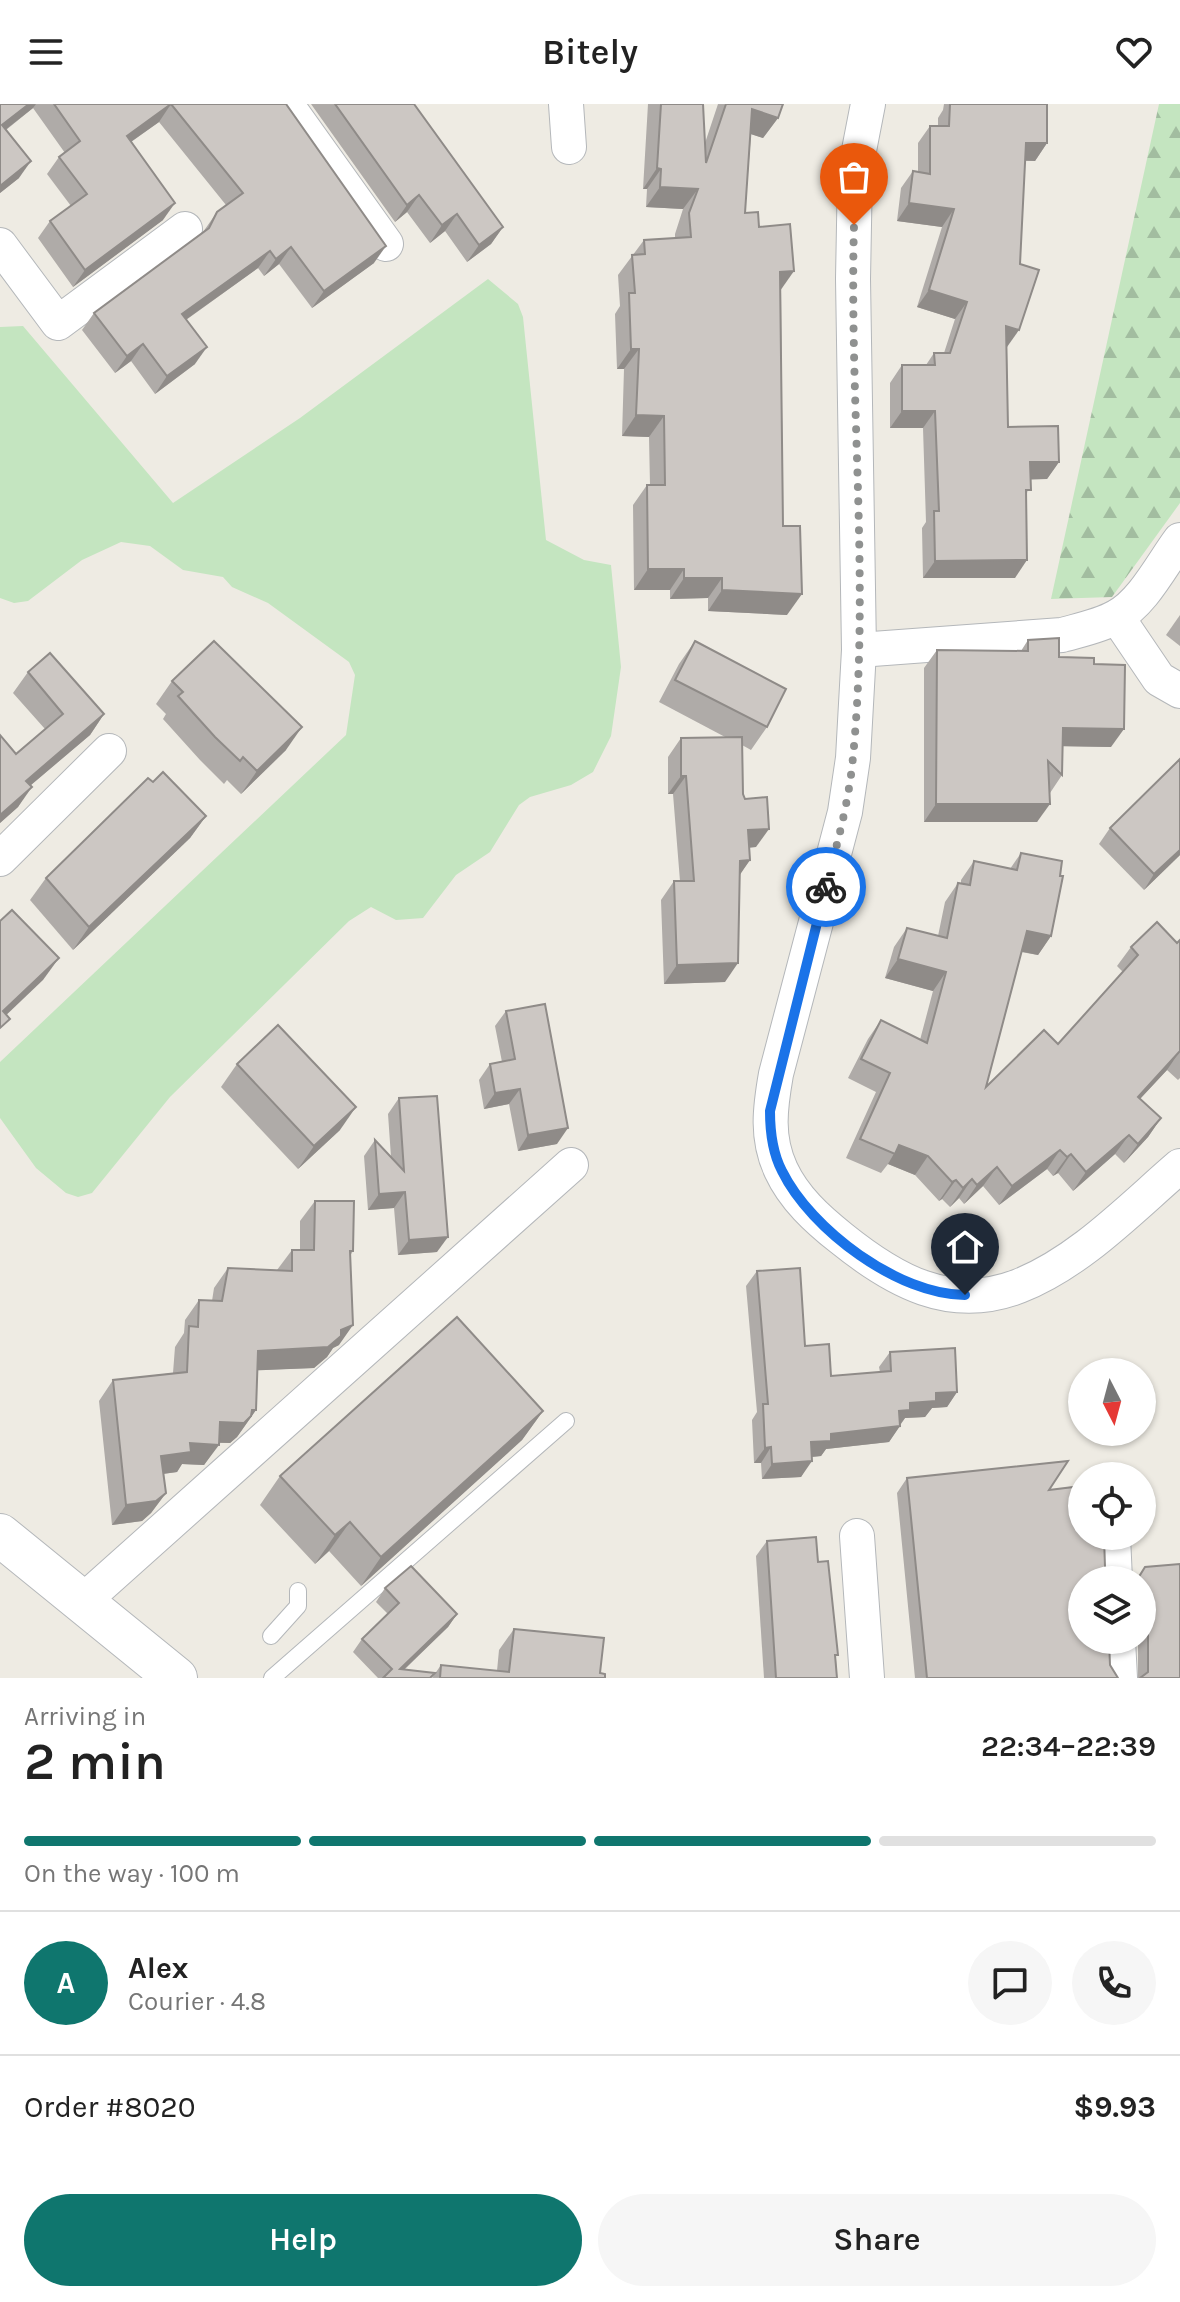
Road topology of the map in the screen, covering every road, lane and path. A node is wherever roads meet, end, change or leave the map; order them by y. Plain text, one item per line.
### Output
1 (286, 104) edge
2 (566, 104) edge
3 (868, 104) edge
4 (569, 147) dead end
5 (185, 229) dead end
6 (386, 244) edge
7 (0, 245) edge
8 (1180, 540) edge
9 (1117, 617) junction
10 (859, 650) junction
11 (1180, 691) edge
12 (109, 751) dead end
13 (0, 859) edge
14 (571, 1165) dead end
15 (1180, 1166) edge
16 (566, 1421) dead end
17 (0, 1535) edge
18 (857, 1536) dead end
19 (298, 1591) dead end
20 (82, 1602) junction
21 (271, 1636) dead end
22 (1119, 1654) edge
23 (176, 1678) edge
24 (272, 1678) edge
25 (867, 1678) edge
26 (1120, 1678) edge

1 - 6 street
2 - 4 street
3 - 10 street
5 - 7 street
8 - 9 street
9 - 10 street
9 - 11 street
10 - 15 street
12 - 13 street
14 - 20 street
16 - 24 lane
17 - 20 street
18 - 25 street
19 - 21 lane
20 - 23 street
22 - 26 street

